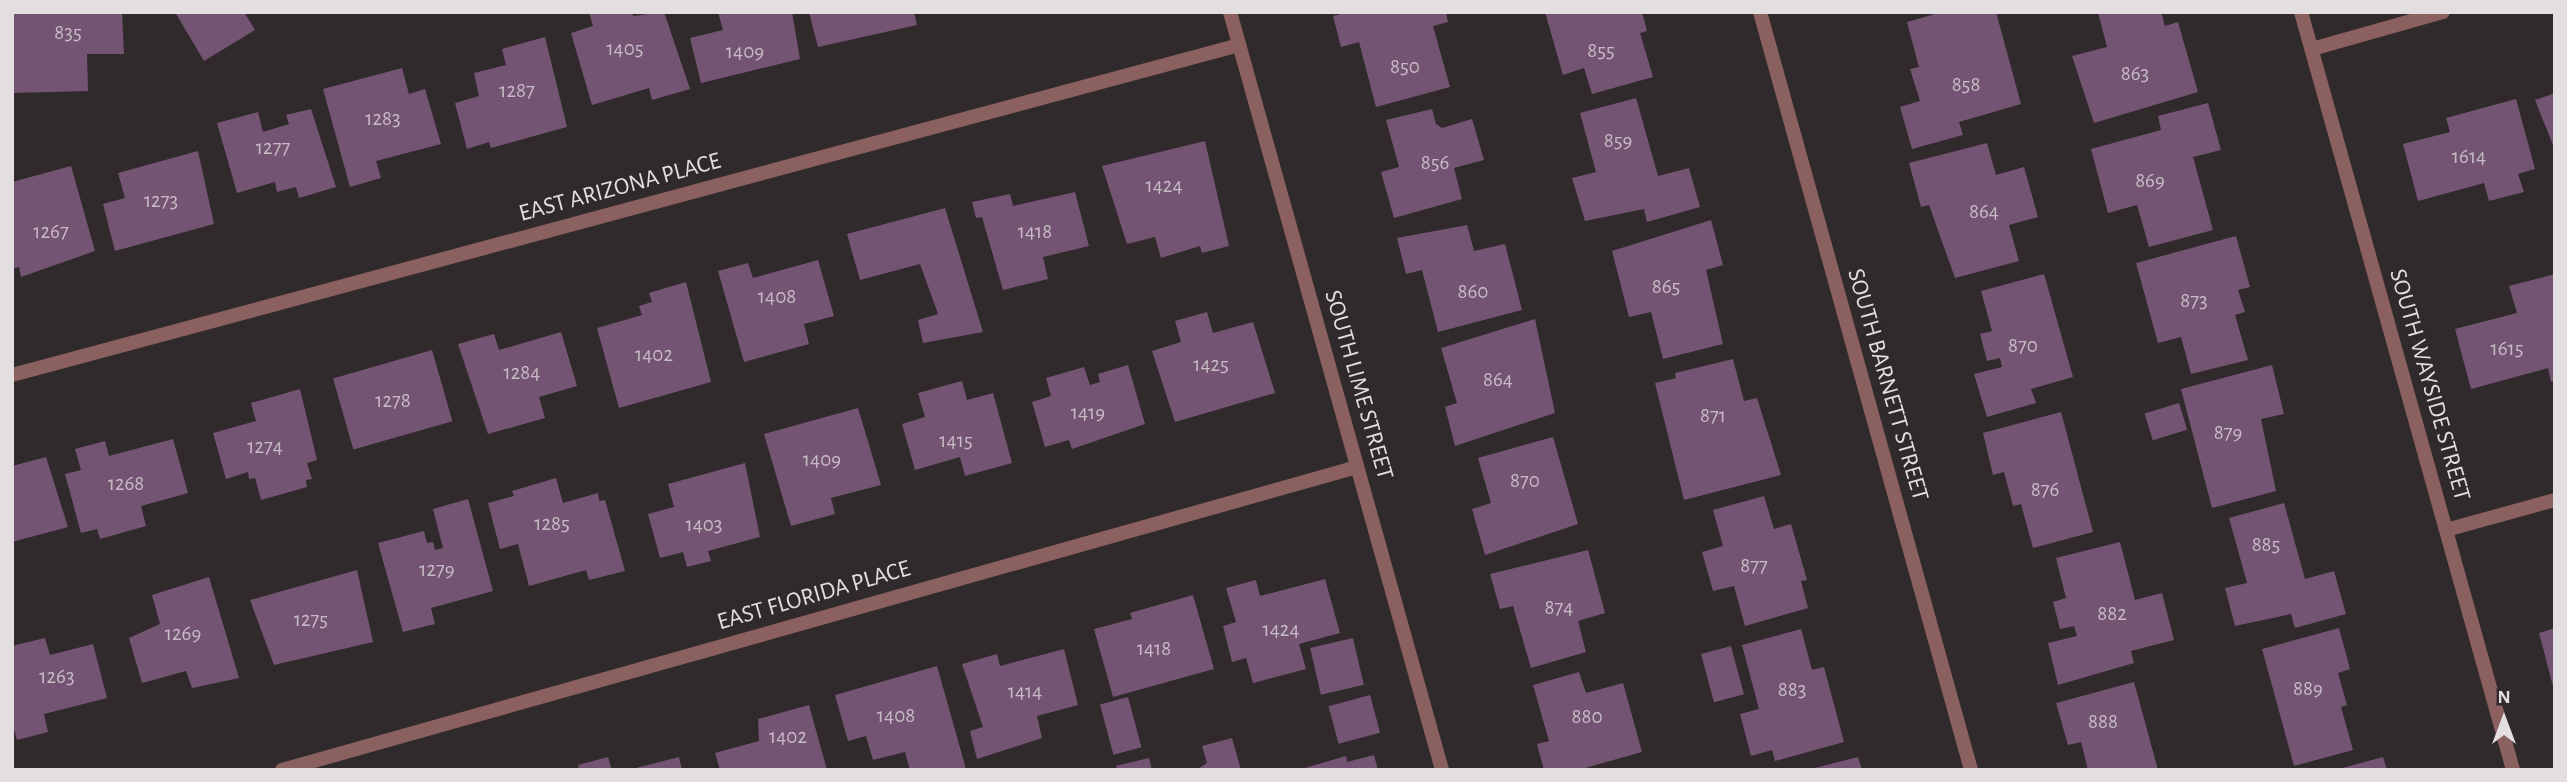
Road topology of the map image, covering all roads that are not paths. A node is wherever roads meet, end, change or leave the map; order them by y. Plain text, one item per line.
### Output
1 (1230, 12) edge
2 (1760, 12) edge
3 (2301, 12) edge
4 (2443, 12) edge
5 (1239, 45) junction
6 (2312, 49) junction
7 (12, 374) edge
8 (1357, 467) junction
9 (2555, 500) edge
10 (2446, 530) junction
11 (282, 770) edge
12 (1442, 770) edge
13 (1971, 770) edge
14 (2513, 770) edge

1 - 5 street, SOUTH LIME STREET
2 - 13 street, SOUTH BARNETT STREET
3 - 6 street, SOUTH WAYSIDE STREET
4 - 6 street
5 - 7 street, EAST ARIZONA PLACE
5 - 8 street, SOUTH LIME STREET
6 - 10 street, SOUTH WAYSIDE STREET
8 - 11 street, EAST FLORIDA PLACE
8 - 12 street, SOUTH LIME STREET
9 - 10 street
10 - 14 street, SOUTH WAYSIDE STREET

